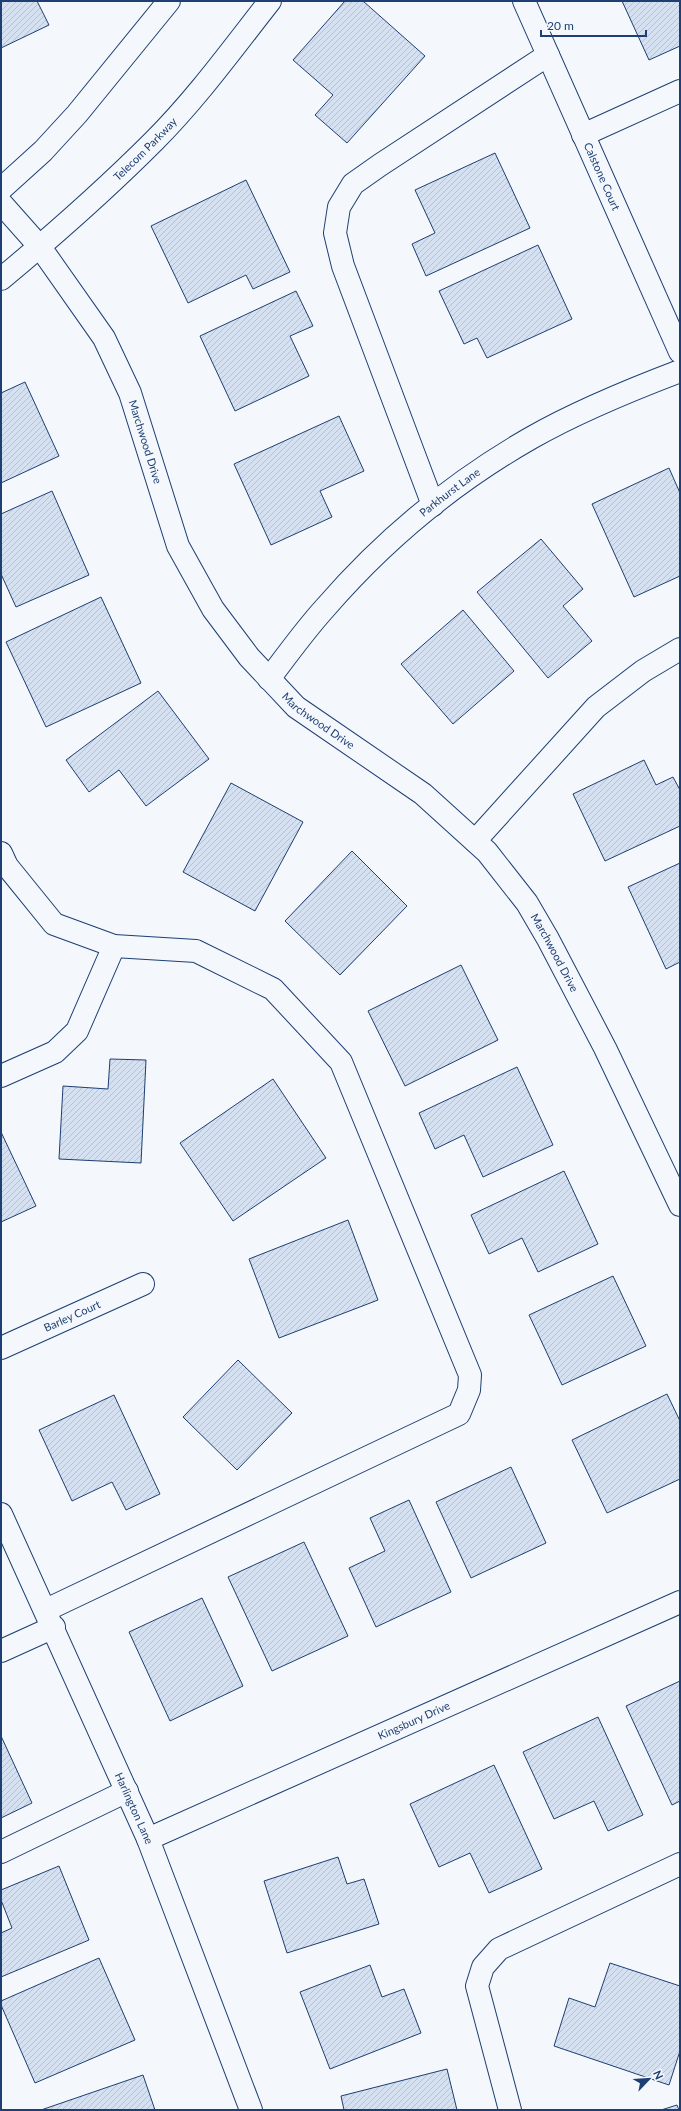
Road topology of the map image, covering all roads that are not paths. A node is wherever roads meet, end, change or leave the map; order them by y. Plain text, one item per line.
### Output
1 (169, 1) edge
2 (270, 1) edge
3 (524, 1) edge
4 (150, 10) edge
5 (548, 55) junction
6 (680, 90) edge
7 (583, 135) junction
8 (1, 189) edge
9 (1, 203) edge
10 (40, 247) junction
11 (1, 278) edge
12 (680, 352) edge
13 (680, 371) edge
14 (433, 505) junction
15 (680, 649) edge
16 (269, 679) junction
17 (475, 840) junction
18 (1, 853) edge
19 (114, 946) junction
20 (1, 1076) edge
21 (680, 1205) edge
22 (143, 1284) dead end
23 (1, 1348) edge
24 (1, 1514) edge
25 (680, 1602) edge
26 (50, 1619) junction
27 (1, 1651) edge
28 (127, 1791) junction
29 (148, 1839) junction
30 (1, 1852) edge
31 (680, 1864) edge
32 (250, 2110) edge
33 (510, 2110) edge

1 - 4 street
2 - 10 street, Telecom Parkway
3 - 5 street, Calstone Court
4 - 8 street
5 - 7 street, Calstone Court
5 - 14 street
6 - 7 street
7 - 12 street, Calstone Court
9 - 10 street, Marchwood Drive
10 - 11 street, Telecom Parkway
10 - 16 street, Marchwood Drive
13 - 14 street, Parkhurst Lane
14 - 16 street, Parkhurst Lane
15 - 17 street
16 - 17 street, Marchwood Drive
17 - 21 street, Marchwood Drive
18 - 19 street
19 - 20 street
19 - 26 street
22 - 23 street, Barley Court
24 - 26 street, Harlington Lane
25 - 29 street, Kingsbury Drive
26 - 27 street
26 - 28 street, Harlington Lane
28 - 29 street, Harlington Lane
28 - 30 street
29 - 32 street, Harlington Lane
31 - 33 street

